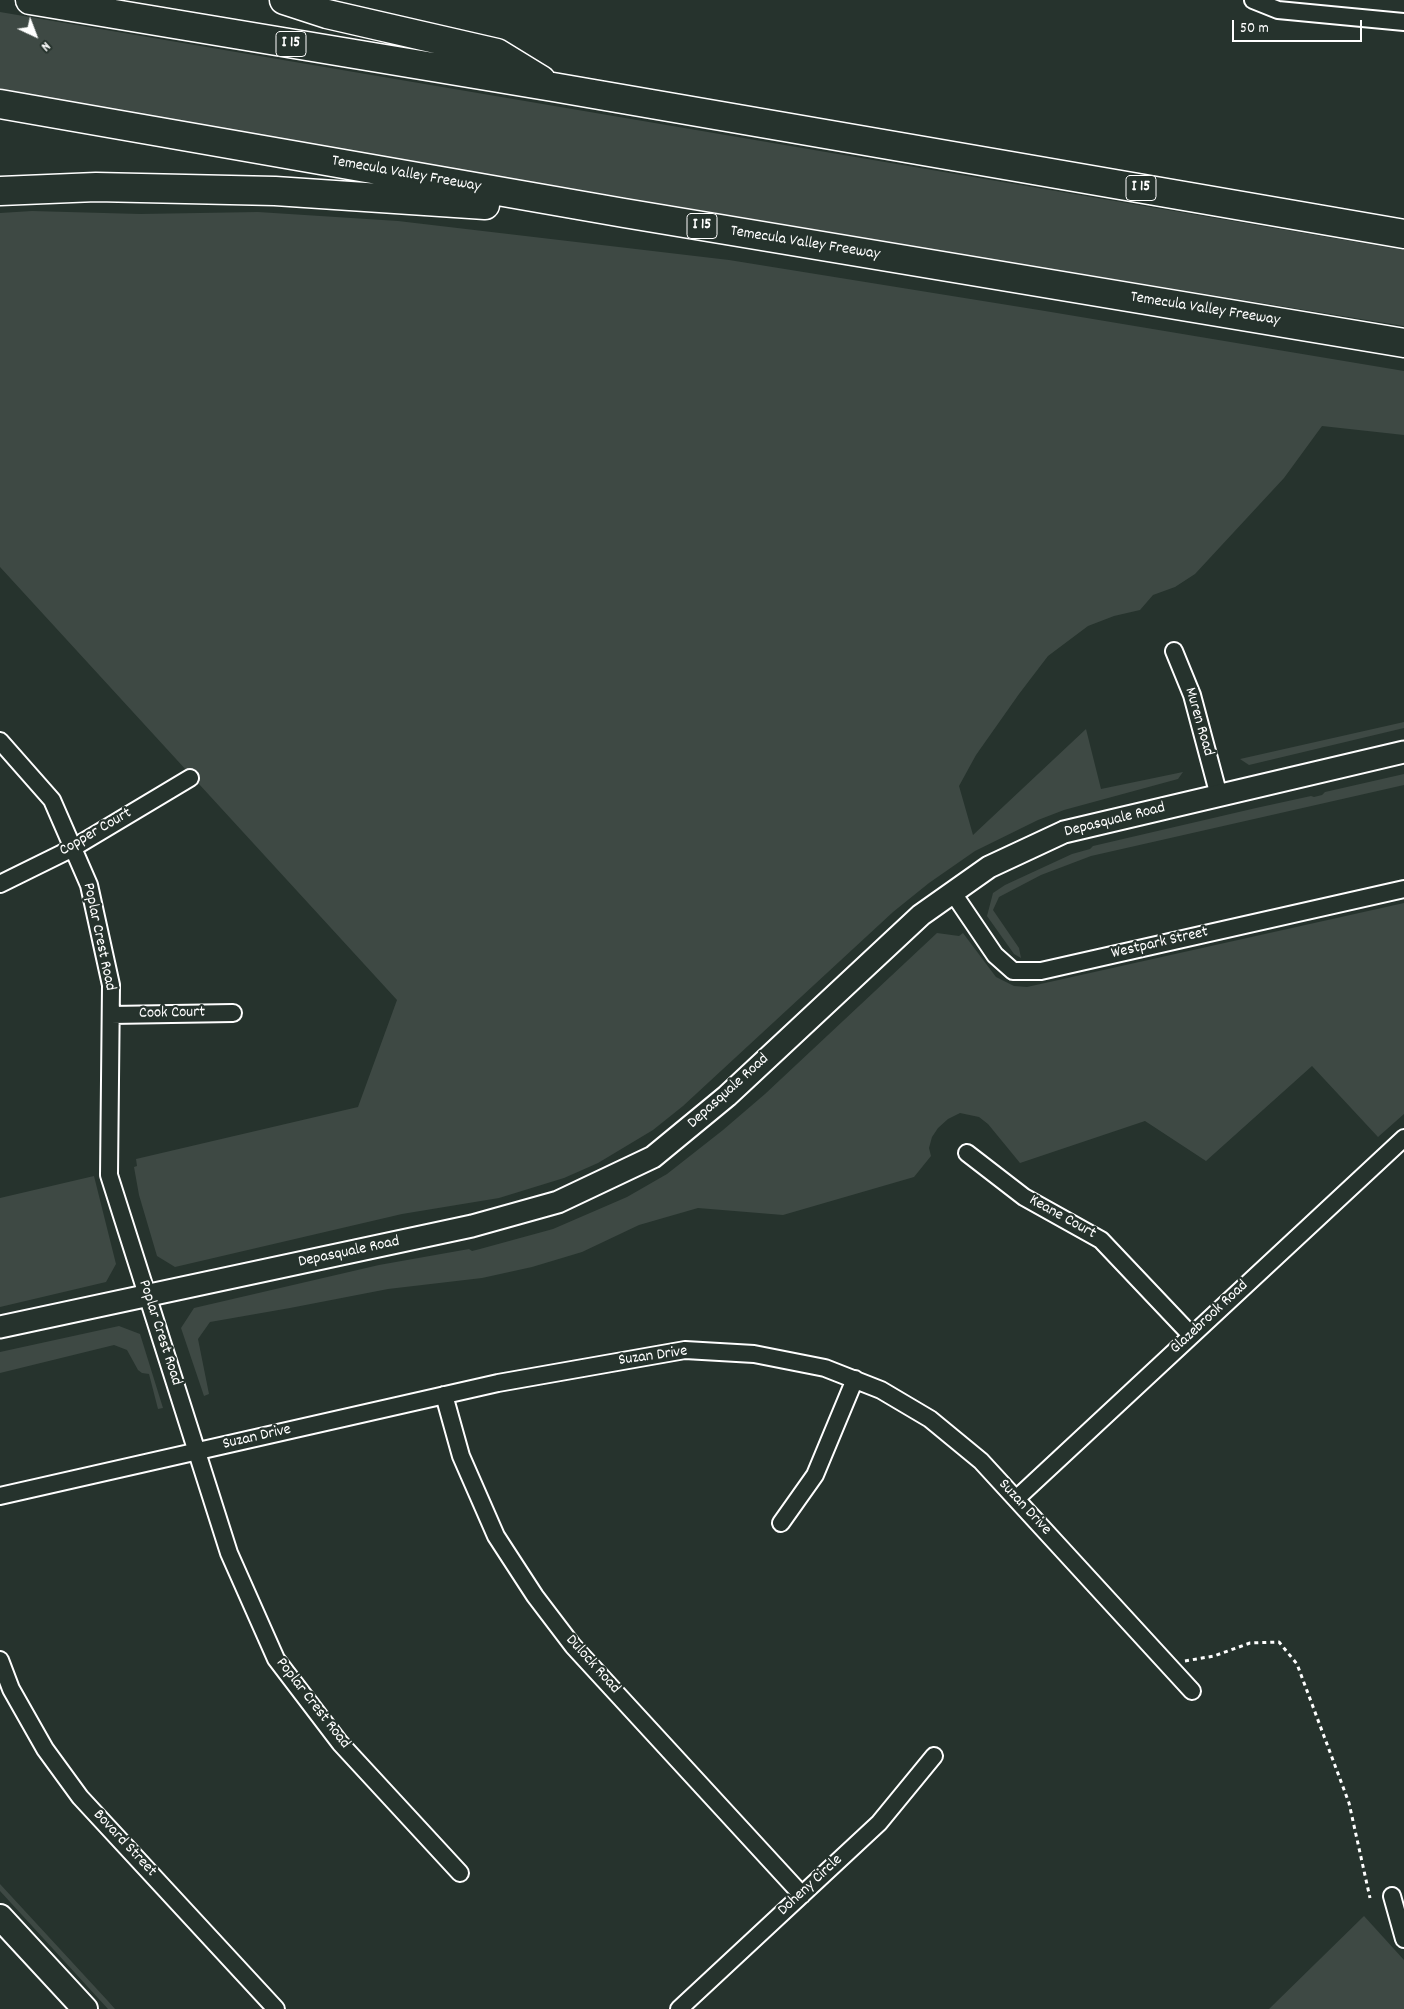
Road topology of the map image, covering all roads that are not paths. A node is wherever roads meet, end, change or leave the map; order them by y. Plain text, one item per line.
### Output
1 (30, 0) edge
2 (284, 0) edge
3 (1253, 0) edge
4 (1404, 22) edge
5 (553, 87) junction
6 (0, 104) edge
7 (0, 191) edge
8 (624, 214) junction
9 (1404, 234) edge
10 (1404, 343) edge
11 (1174, 651) dead end
12 (0, 741) edge
13 (1404, 752) edge
14 (190, 778) dead end
15 (1219, 796) junction
16 (73, 848) junction
17 (0, 884) edge
18 (1404, 889) edge
19 (953, 893) junction
20 (233, 1013) dead end
21 (111, 1014) junction
22 (1404, 1138) edge
23 (967, 1153) dead end
24 (147, 1296) junction
25 (0, 1327) edge
26 (1191, 1335) junction
27 (855, 1379) junction
28 (444, 1395) junction
29 (196, 1452) junction
30 (0, 1496) edge
31 (1016, 1499) junction
32 (781, 1523) dead end
33 (0, 1660) edge
34 (1192, 1691) dead end
35 (934, 1756) dead end
36 (460, 1873) dead end
37 (802, 1895) junction
38 (1392, 1896) dead end
39 (0, 1917) edge
40 (1404, 1939) edge
41 (85, 2009) edge
42 (276, 2009) edge
43 (679, 2009) edge

1 - 5 highway, I 15
2 - 5 highway
3 - 4 street
5 - 9 highway, I 15
6 - 8 highway, Temecula Valley Freeway / I 15
7 - 8 highway
8 - 10 highway, Temecula Valley Freeway / I 15
11 - 15 street, Muren Road
12 - 16 street, Poplar Crest Road
13 - 15 street, Depasquale Road
14 - 16 street, Copper Court
15 - 19 street, Depasquale Road
16 - 17 street, Copper Court
16 - 21 street, Poplar Crest Road
18 - 19 street, Westpark Street
19 - 24 street, Depasquale Road
20 - 21 street, Cook Court
21 - 24 street, Poplar Crest Road
22 - 26 street, Glazebrook Road
23 - 26 street, Keane Court
24 - 25 street, Depasquale Road
24 - 29 street, Poplar Crest Road
26 - 31 street, Glazebrook Road
27 - 28 street, Suzan Drive
27 - 31 street, Suzan Drive
27 - 32 street
28 - 29 street, Suzan Drive
28 - 37 street, Dulock Road
29 - 30 street, Suzan Drive
29 - 36 street, Poplar Crest Road
31 - 34 street, Suzan Drive
33 - 42 street, Bovard Street
35 - 37 street, Doheny Circle
37 - 43 street, Doheny Circle
38 - 40 street
39 - 41 main road

